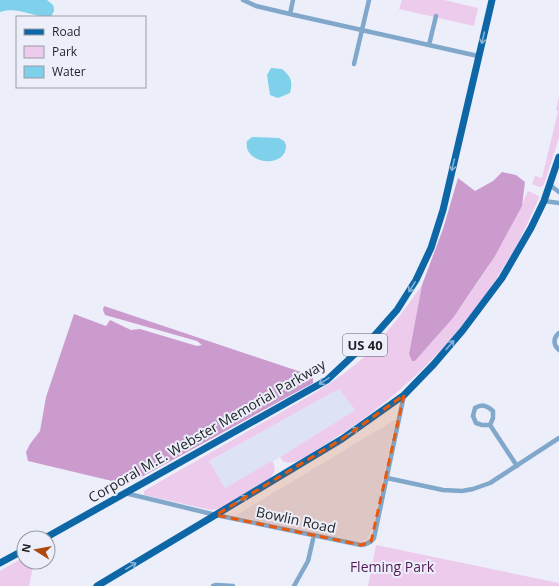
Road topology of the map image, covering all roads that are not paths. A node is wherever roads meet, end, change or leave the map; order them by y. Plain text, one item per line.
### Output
1 (243, 0) edge
2 (293, 0) edge
3 (369, 0) edge
4 (492, 0) edge
5 (290, 14) junction
6 (436, 16) dead end
7 (362, 30) junction
8 (429, 45) junction
9 (478, 56) junction
10 (354, 64) dead end
11 (559, 157) edge
12 (550, 186) junction
13 (559, 192) edge
14 (544, 201) junction
15 (559, 204) edge
16 (559, 333) edge
17 (559, 350) edge
18 (404, 395) junction
19 (490, 425) junction
20 (559, 438) edge
21 (517, 466) junction
22 (387, 478) junction
23 (126, 493) junction
24 (216, 515) junction
25 (56, 532) edge
26 (314, 535) junction
27 (16, 554) edge
28 (0, 563) edge
29 (98, 586) edge
30 (213, 586) edge
31 (233, 586) edge
32 (294, 586) edge

1 - 5 street
2 - 5 street
3 - 7 street
4 -> 9 main road, Corporal M.E. Webster Memorial Parkway / US 40
5 - 7 street
6 - 8 street
7 - 8 street
7 - 10 street
8 - 9 street
9 -> 23 main road, Corporal M.E. Webster Memorial Parkway / US 40
11 - 12 main road
12 - 13 street
12 - 14 main road
14 - 15 street
18 -> 14 main road
16 - 17 street
18 - 22 street
24 -> 18 main road
19 - 19 street
19 - 21 street
20 - 21 street
21 - 22 street
22 - 26 street, Bowlin Road
23 - 24 street, Bowlin Road
23 - 25 main road, Corporal M.E. Webster Memorial Parkway / US 40
24 - 26 street, Bowlin Road
29 -> 24 main road
26 - 32 street
27 - 28 main road
30 - 31 street

